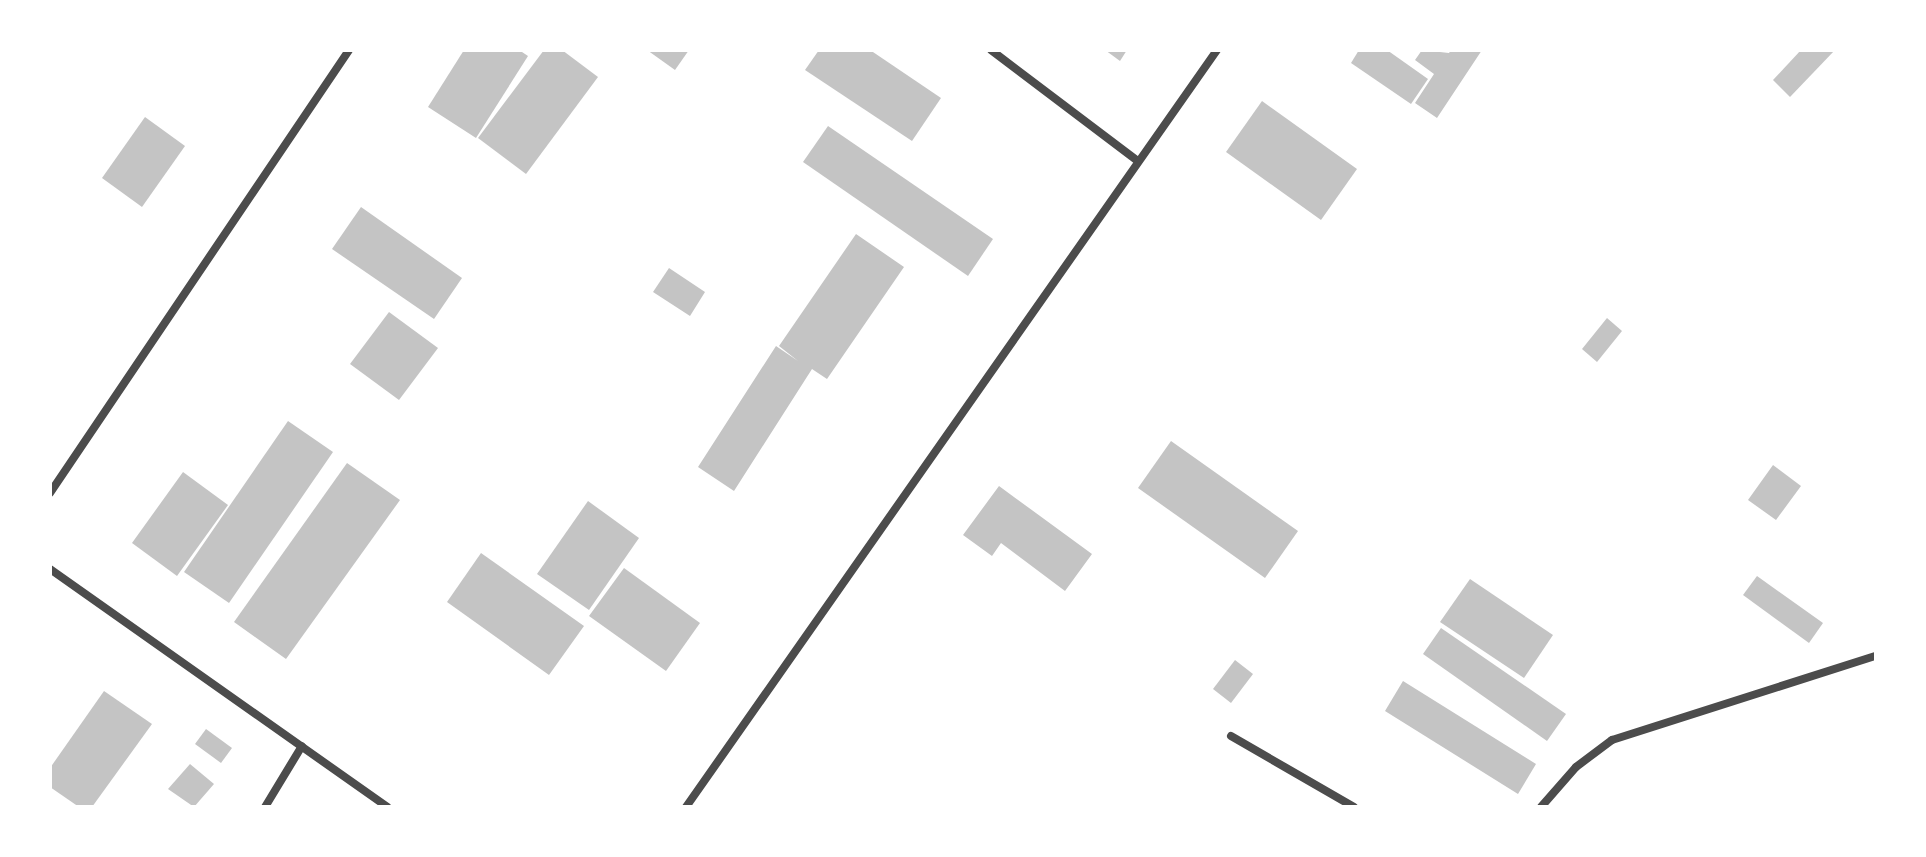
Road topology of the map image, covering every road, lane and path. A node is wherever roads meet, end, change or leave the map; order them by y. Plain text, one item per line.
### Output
1 (349, 50) edge
2 (991, 50) edge
3 (1217, 50) edge
4 (1138, 161) junction
5 (50, 493) edge
6 (50, 569) edge
7 (1876, 656) edge
8 (1231, 736) dead end
9 (302, 746) junction
10 (265, 807) edge
11 (388, 807) edge
12 (686, 807) edge
13 (1354, 807) edge
14 (1541, 807) edge

1 - 5 street
2 - 4 street
3 - 4 street
4 - 12 street
6 - 9 street
7 - 14 street
8 - 13 street
9 - 10 street
9 - 11 street

